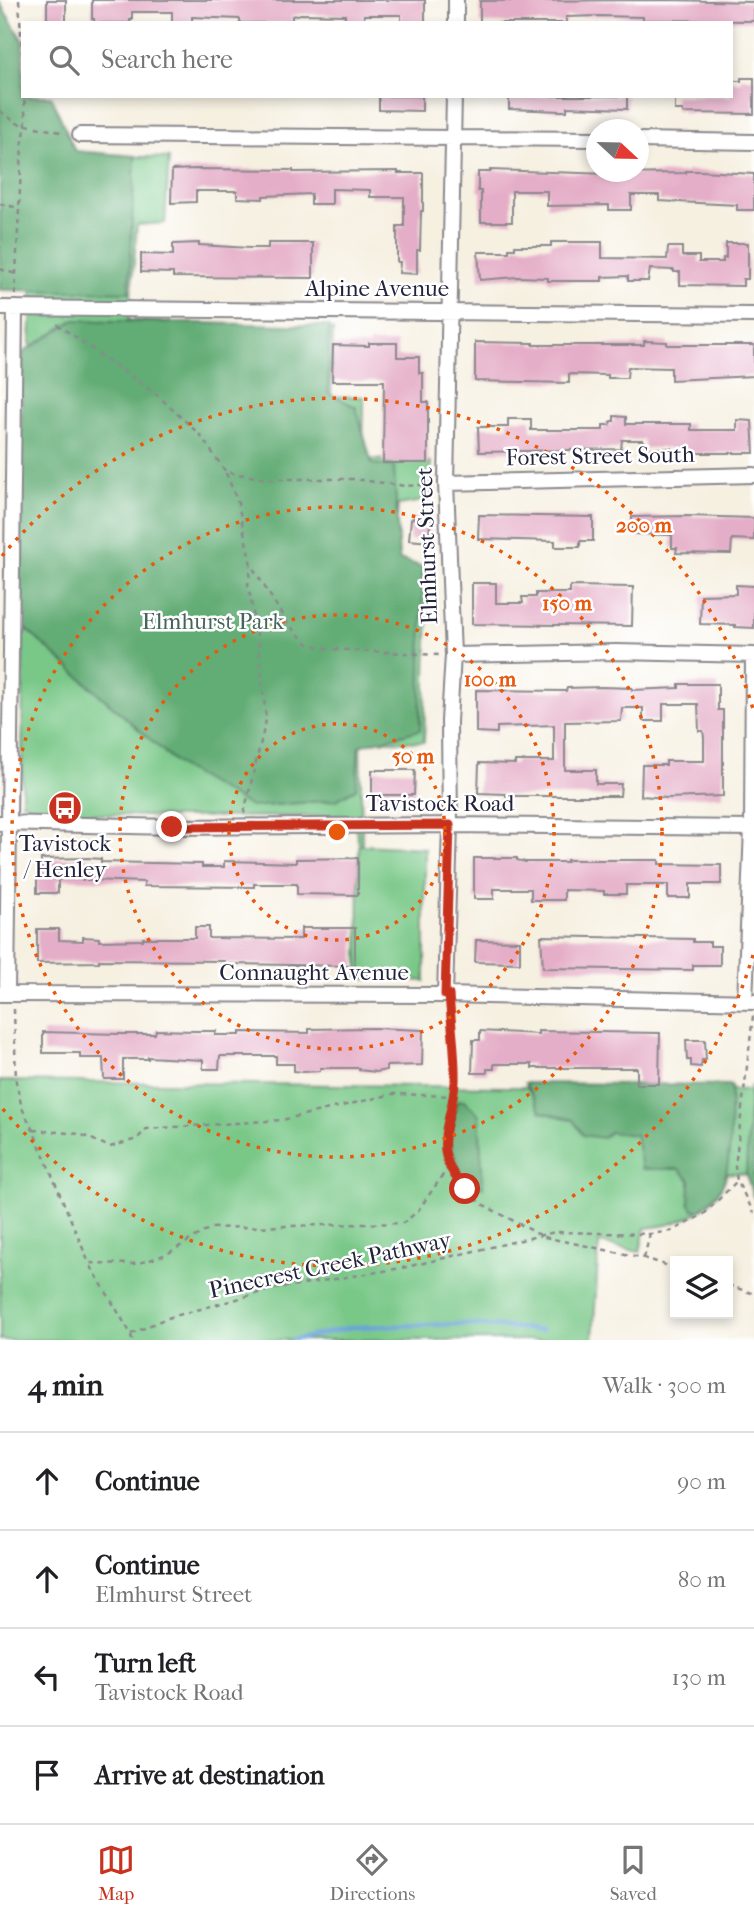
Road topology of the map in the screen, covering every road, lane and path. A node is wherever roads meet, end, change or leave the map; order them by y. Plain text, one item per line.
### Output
1 (19, 0) edge
2 (456, 0) edge
3 (456, 21) edge
4 (21, 34) edge
5 (24, 98) edge
6 (454, 98) edge
7 (0, 111) edge
8 (26, 125) junction
9 (79, 135) joint
10 (454, 136) junction
11 (586, 139) edge
12 (649, 139) edge
13 (754, 142) edge
14 (0, 204) edge
15 (19, 208) junction
16 (0, 269) edge
17 (16, 274) junction
18 (7, 308) edge
19 (44, 308) junction
20 (451, 311) junction
21 (754, 315) edge
22 (226, 472) junction
23 (754, 475) edge
24 (6, 482) edge
25 (446, 483) junction
26 (251, 565) junction
27 (453, 655) junction
28 (754, 655) edge
29 (5, 823) edge
30 (450, 825) junction
31 (241, 827) junction
32 (753, 828) edge
33 (4, 994) edge
34 (447, 995) junction
35 (751, 1005) edge
36 (453, 1096) junction
37 (33, 1130) junction
38 (450, 1165) junction
39 (737, 1181) junction
40 (754, 1213) edge
41 (650, 1234) junction
42 (538, 1235) junction
43 (644, 1258) junction
44 (89, 1264) junction
45 (670, 1266) edge
46 (733, 1287) edge
47 (754, 1294) edge
48 (131, 1334) junction
49 (132, 1340) edge

1 - 4 path
2 - 3 street
5 - 8 path
6 - 10 street, Elmhurst Street
7 - 8 path
8 - 9 path
8 - 15 path
9 - 10 street
10 - 11 street
10 - 20 street, Elmhurst Street
12 - 13 street
14 - 15 path
15 - 17 path
16 - 17 path
17 - 18 path
18 - 19 street, Alpine Avenue
18 - 24 street
19 - 20 street, Alpine Avenue
19 - 22 path
20 - 21 street, Alpine Avenue
20 - 25 street, Elmhurst Street
22 - 25 path
22 - 26 path
23 - 25 street, Forest Street South
24 - 29 street
25 - 27 street, Elmhurst Street
26 - 27 path
26 - 31 path
27 - 28 street
27 - 30 street, Elmhurst Street
28 - 32 street
29 - 31 street, Tavistock Road
29 - 33 street
30 - 31 street, Tavistock Road
30 - 32 street, Tavistock Road
30 - 34 street, Elmhurst Street
32 - 35 street
33 - 34 street, Connaught Avenue
33 - 37 path
34 - 35 street, Connaught Avenue
34 - 36 path
35 - 39 path
36 - 37 path
36 - 38 path
37 - 44 path
38 - 42 path, Pinecrest Creek Pathway
38 - 44 path, Pinecrest Creek Pathway
39 - 40 path
39 - 41 path
41 - 42 path
41 - 43 path
42 - 43 path, Pinecrest Creek Pathway
42 - 48 path, Pinecrest Creek Pathway
43 - 45 path, Pinecrest Creek Pathway
44 - 48 path
46 - 47 path
48 - 49 path

